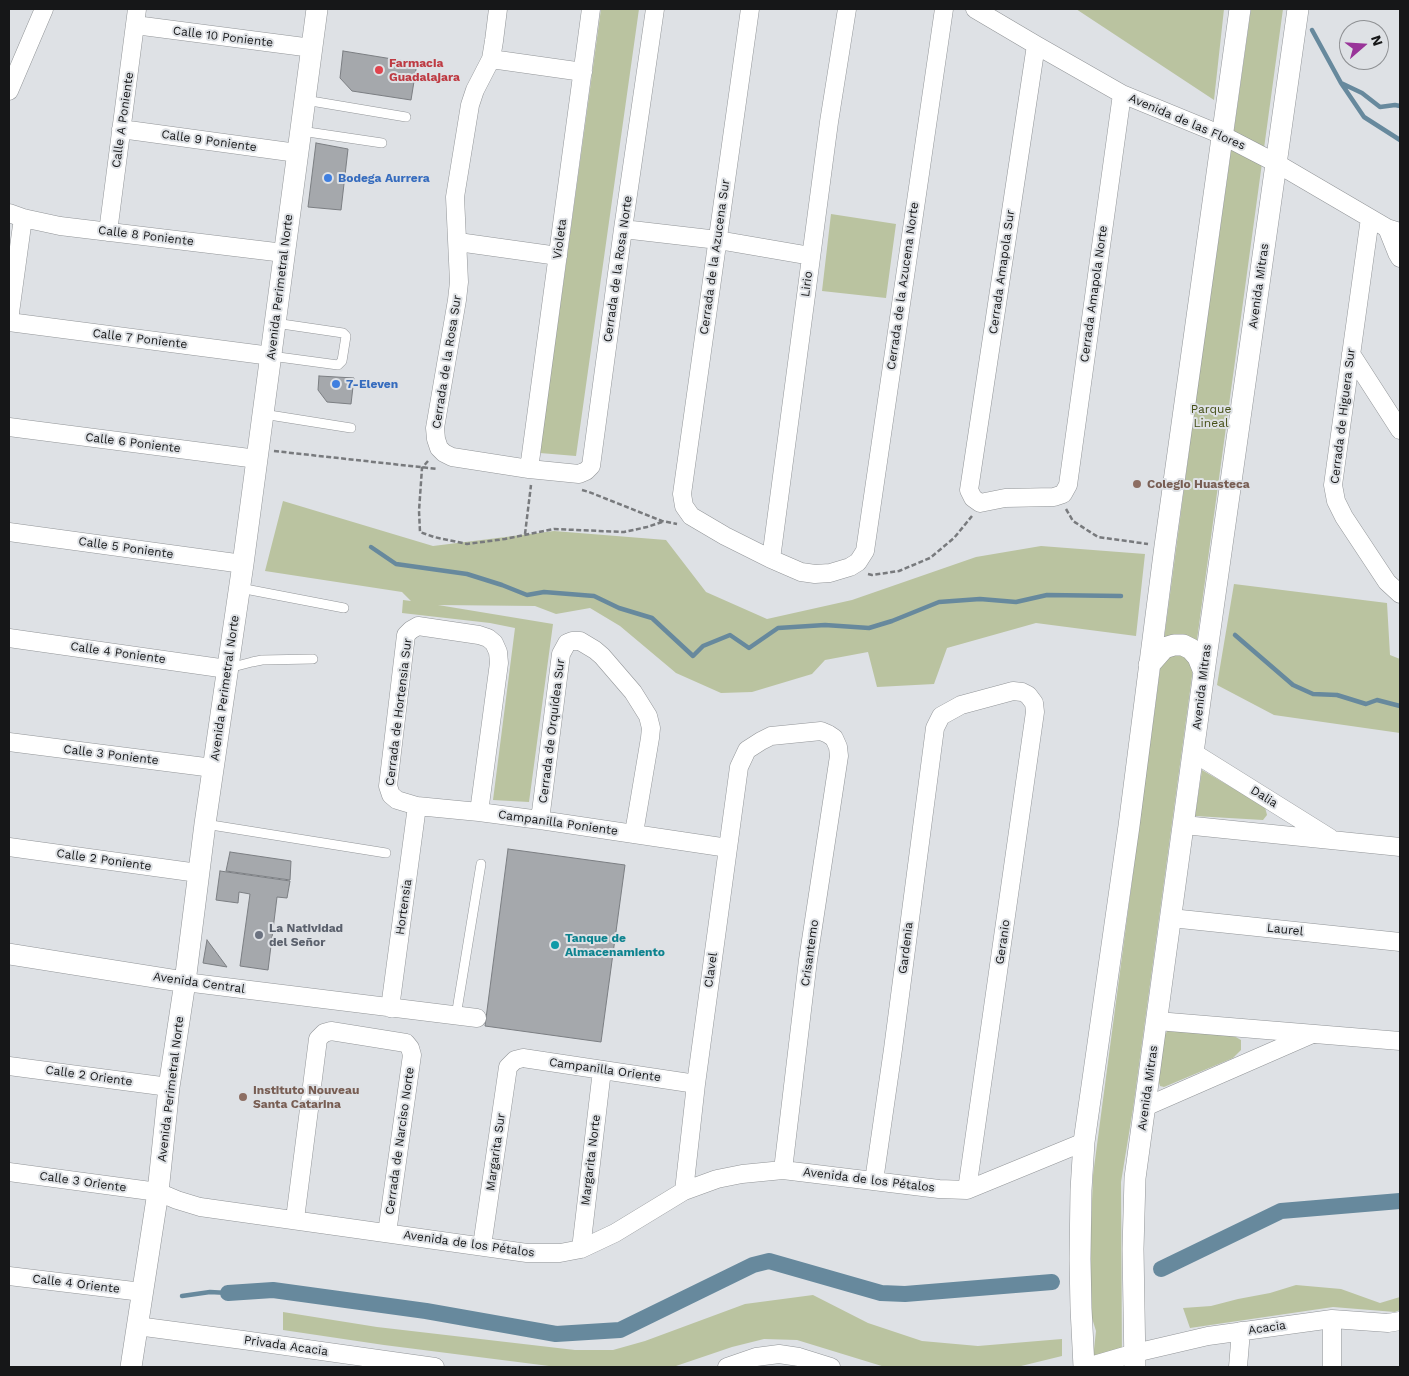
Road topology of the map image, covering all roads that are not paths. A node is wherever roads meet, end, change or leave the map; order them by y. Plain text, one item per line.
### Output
1 (44, 9) edge
2 (317, 9) edge
3 (498, 9) edge
4 (592, 9) edge
5 (655, 9) edge
6 (750, 9) edge
7 (846, 9) edge
8 (944, 9) edge
9 (975, 9) edge
10 (1240, 9) edge
11 (1298, 9) edge
12 (136, 17) edge
13 (1036, 45) junction
14 (312, 48) junction
15 (490, 59) junction
16 (583, 72) junction
17 (9, 91) edge
18 (1122, 94) junction
19 (304, 100) junction
20 (406, 117) dead end
21 (121, 129) junction
22 (300, 131) junction
23 (1222, 135) junction
24 (382, 143) dead end
25 (297, 153) junction
26 (1276, 163) junction
27 (16, 215) edge
28 (1370, 218) junction
29 (623, 229) junction
30 (1394, 230) edge
31 (108, 232) junction
32 (718, 240) junction
33 (458, 242) junction
34 (284, 253) junction
35 (558, 256) junction
36 (811, 256) junction
37 (1400, 258) edge
38 (9, 321) edge
39 (275, 323) junction
40 (1351, 354) junction
41 (271, 356) junction
42 (263, 414) junction
43 (9, 427) edge
44 (351, 428) dead end
45 (1400, 430) edge
46 (257, 459) junction
47 (529, 469) junction
48 (1063, 494) joint
49 (9, 532) edge
50 (771, 560) junction
51 (243, 564) junction
52 (239, 588) junction
53 (1400, 594) edge
54 (344, 608) dead end
55 (9, 638) edge
56 (313, 659) dead end
57 (1149, 665) junction
58 (227, 669) junction
59 (1204, 672) junction
60 (941, 716) joint
61 (9, 742) edge
62 (747, 750) joint
63 (1194, 753) junction
64 (213, 768) junction
65 (391, 795) joint
66 (417, 806) junction
67 (479, 812) junction
68 (540, 820) junction
69 (205, 824) junction
70 (1184, 825) junction
71 (634, 833) junction
72 (1335, 840) junction
73 (9, 847) edge
74 (1400, 847) edge
75 (728, 848) junction
76 (386, 853) dead end
77 (480, 864) dead end
78 (198, 873) junction
79 (1171, 918) junction
80 (1400, 942) edge
81 (9, 954) edge
82 (185, 982) junction
83 (390, 1008) junction
84 (456, 1016) junction
85 (476, 1018) dead end
86 (1157, 1021) junction
87 (1312, 1034) junction
88 (1400, 1041) edge
89 (515, 1060) joint
90 (9, 1066) edge
91 (602, 1070) junction
92 (696, 1084) junction
93 (169, 1087) junction
94 (1144, 1107) junction
95 (1084, 1142) junction
96 (783, 1170) junction
97 (9, 1172) edge
98 (874, 1181) junction
99 (967, 1190) junction
100 (684, 1191) junction
101 (158, 1192) junction
102 (295, 1219) junction
103 (387, 1233) junction
104 (482, 1246) junction
105 (581, 1250) junction
106 (9, 1276) edge
107 (142, 1292) junction
108 (1332, 1319) junction
109 (1400, 1321) edge
110 (137, 1326) junction
111 (1241, 1331) junction
112 (1135, 1360) edge
113 (131, 1367) edge
114 (435, 1367) edge
115 (727, 1367) edge
116 (831, 1367) edge
117 (1086, 1367) edge
118 (1238, 1367) edge
119 (1332, 1367) edge

1 - 17 street
2 - 14 street, Avenida Perimetral Norte
3 - 15 street, Cerrada de la Rosa Sur
4 - 16 street, Violeta
5 - 29 street, Cerrada de la Rosa Norte
6 - 32 street, Cerrada de la Azucena Sur
7 - 36 street, Lirio
8 - 50 street, Cerrada de la Azucena Norte
9 - 13 street, Avenida de las Flores
10 - 23 street
11 - 26 street, Avenida Mitras
12 - 14 street, Calle 10 Poniente
12 - 21 street, Calle A Poniente
13 - 18 street, Avenida de las Flores
13 - 48 street, Cerrada Amapola Sur
14 - 19 street, Avenida Perimetral Norte
15 - 16 street
15 - 33 street, Cerrada de la Rosa Sur
16 - 35 street, Violeta
18 - 23 street, Avenida de las Flores
18 - 48 street, Cerrada Amapola Norte
19 - 20 lane
19 - 22 street, Avenida Perimetral Norte
21 - 25 street, Calle 9 Poniente
21 - 31 street, Calle A Poniente
22 - 24 lane
22 - 25 street, Avenida Perimetral Norte
23 - 26 street, Avenida de las Flores
23 - 57 street
25 - 34 street, Avenida Perimetral Norte
26 - 28 street, Avenida de las Flores
26 - 59 street, Avenida Mitras
27 - 31 street, Calle 8 Poniente
27 - 38 street
28 - 30 street, Avenida de las Flores
28 - 40 street, Cerrada de Higuera Sur
29 - 32 street
29 - 47 street, Cerrada de la Rosa Norte
30 - 37 street
31 - 34 street, Calle 8 Poniente
32 - 36 street
32 - 50 street, Cerrada de la Azucena Sur
33 - 35 street
33 - 47 street, Cerrada de la Rosa Sur
34 - 39 street, Avenida Perimetral Norte
35 - 47 street, Violeta
36 - 50 street, Lirio
38 - 41 street, Calle 7 Poniente
39 - 41 street, Avenida Perimetral Norte
39 - 41 lane
40 - 45 street
40 - 53 street, Cerrada de Higuera Sur
41 - 42 street, Avenida Perimetral Norte
42 - 44 lane
42 - 46 street, Avenida Perimetral Norte
43 - 46 street, Calle 6 Poniente
46 - 51 street, Avenida Perimetral Norte
49 - 51 street, Calle 5 Poniente
51 - 52 street, Avenida Perimetral Norte
52 - 54 lane
52 - 58 street, Avenida Perimetral Norte
55 - 58 street, Calle 4 Poniente
56 - 58 lane
57 - 59 street
57 - 95 street
58 - 64 street, Avenida Perimetral Norte
59 - 63 street, Avenida Mitras
60 - 98 street, Gardenia
60 - 99 street, Geranio
61 - 64 street, Calle 3 Poniente
62 - 75 street, Clavel
62 - 96 street, Crisantemo
63 - 70 street, Avenida Mitras
63 - 72 street, Dalia
64 - 69 street, Avenida Perimetral Norte
65 - 66 street, Campanilla Poniente
65 - 67 street, Cerrada de Hortensia Sur
66 - 67 street, Campanilla Poniente
66 - 83 street, Hortensia
67 - 68 street, Campanilla Poniente
68 - 71 street, Campanilla Poniente
68 - 71 street, Cerrada de Orquídea Sur
69 - 76 lane
69 - 78 street, Avenida Perimetral Norte
70 - 72 street, Dalia
70 - 79 street, Avenida Mitras
71 - 75 street, Campanilla Poniente
72 - 74 street, Dalia
73 - 78 street, Calle 2 Poniente
75 - 92 street, Clavel
77 - 84 lane
78 - 82 street, Avenida Perimetral Norte
79 - 80 street, Laurel
79 - 86 street, Avenida Mitras
81 - 82 street, Avenida Central
82 - 83 street, Avenida Central
82 - 93 street, Avenida Perimetral Norte
83 - 84 street, Avenida Central
84 - 85 street, Avenida Central
86 - 87 street
86 - 94 street, Avenida Mitras
87 - 88 street
87 - 94 street
89 - 91 street, Campanilla Oriente
89 - 104 street, Margarita Sur
90 - 93 street, Calle 2 Oriente
91 - 92 street, Campanilla Oriente
91 - 105 street, Margarita Norte
92 - 100 street, Clavel
93 - 101 street, Avenida Perimetral Norte
94 - 112 street, Avenida Mitras
95 - 99 street, Avenida de los Pétalos
95 - 117 street
96 - 98 street, Avenida de los Pétalos
96 - 100 street, Avenida de los Pétalos
97 - 101 street, Calle 3 Oriente
98 - 99 street, Avenida de los Pétalos
100 - 105 street, Avenida de los Pétalos
101 - 102 street, Avenida de los Pétalos
101 - 107 street, Avenida Perimetral Norte
102 - 103 street, Avenida de los Pétalos
102 - 103 street, Cerrada de Narciso Norte
103 - 104 street, Avenida de los Pétalos
104 - 105 street, Avenida de los Pétalos
106 - 107 street, Calle 4 Oriente
107 - 110 street, Avenida Perimetral Norte
108 - 109 street, Acacia
108 - 111 street, Acacia
108 - 119 street
110 - 113 street, Avenida Perimetral Norte
110 - 114 street, Privada Acacia
111 - 112 street, Acacia
111 - 118 street
112 - 117 street, Acacia
115 - 116 street

